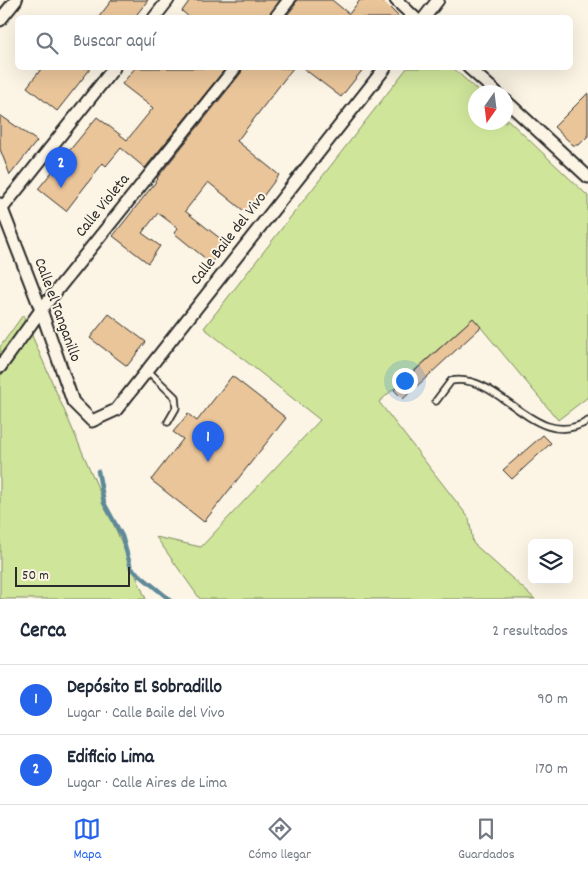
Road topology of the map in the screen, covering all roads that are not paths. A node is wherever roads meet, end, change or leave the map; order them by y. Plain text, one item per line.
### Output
1 (16, 0) edge
2 (168, 0) edge
3 (289, 0) edge
4 (396, 0) edge
5 (438, 0) edge
6 (156, 15) edge
7 (277, 15) edge
8 (412, 15) edge
9 (426, 15) edge
10 (0, 20) edge
11 (112, 70) edge
12 (233, 70) edge
13 (383, 70) edge
14 (471, 70) edge
15 (488, 85) edge
16 (513, 107) edge
17 (586, 171) edge
18 (1, 208) edge
19 (41, 310) junction
20 (0, 367) edge
21 (147, 370) junction
22 (436, 401) dead end
23 (588, 420) edge
24 (92, 421) joint
25 (168, 422) dead end

1 - 10 street
2 - 6 street
3 - 7 street
4 - 8 street
5 - 9 street
11 - 18 street
12 - 19 street, Calle Violeta
13 - 21 street, Calle Baile del Vivo
14 - 15 street
16 - 17 street
18 - 19 street, Calle el Tanganillo
19 - 20 street, Calle Violeta
19 - 24 street, Calle el Tanganillo
21 - 24 street, Calle Baile del Vivo
21 - 25 lane
22 - 23 lane

